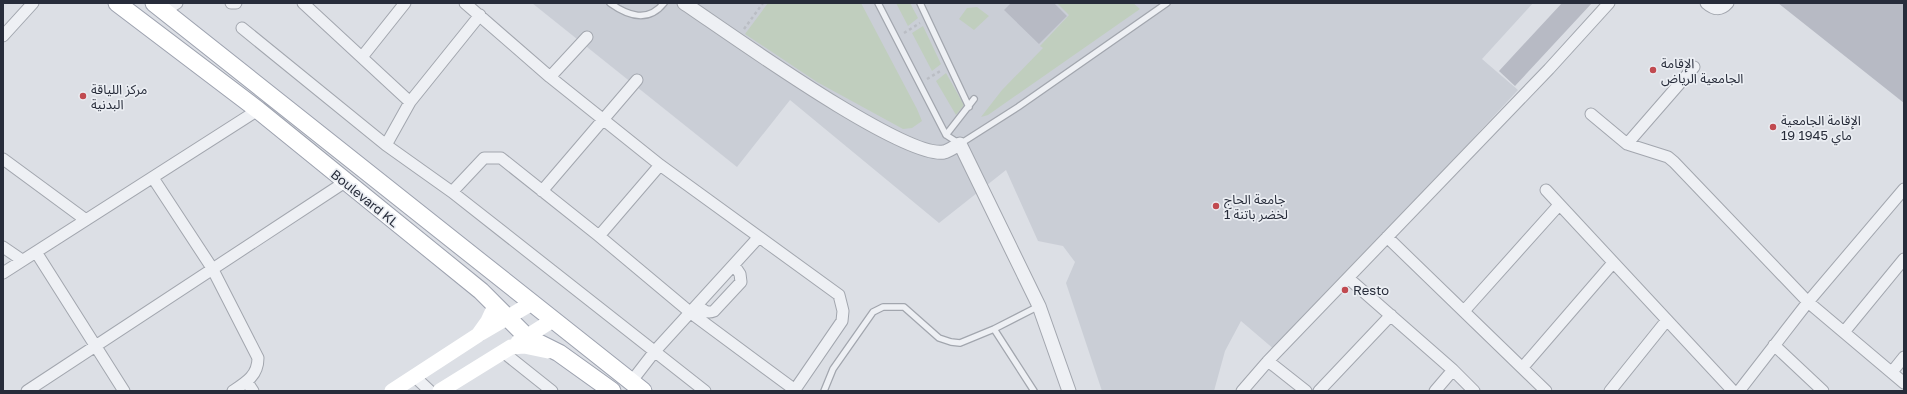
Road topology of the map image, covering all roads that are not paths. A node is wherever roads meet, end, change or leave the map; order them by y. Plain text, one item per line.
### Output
1 (33, 3) edge
2 (117, 3) edge
3 (231, 3) edge
4 (236, 3) edge
5 (303, 3) edge
6 (405, 3) edge
7 (466, 3) edge
8 (610, 3) edge
9 (664, 3) edge
10 (684, 3) edge
11 (878, 3) edge
12 (920, 3) edge
13 (1167, 3) edge
14 (1609, 3) edge
15 (1706, 3) edge
16 (1728, 3) edge
17 (165, 6) edge
18 (480, 15) junction
19 (242, 28) dead end
20 (3, 36) edge
21 (586, 37) dead end
22 (362, 57) junction
23 (1694, 67) dead end
24 (550, 77) junction
25 (636, 80) dead end
26 (974, 99) dead end
27 (410, 102) junction
28 (969, 107) junction
29 (258, 110) junction
30 (1591, 114) dead end
31 (602, 119) junction
32 (946, 135) junction
33 (960, 144) junction
34 (1627, 144) junction
35 (386, 145) junction
36 (3, 159) edge
37 (660, 165) junction
38 (153, 178) junction
39 (345, 182) junction
40 (1904, 189) edge
41 (1546, 190) dead end
42 (542, 191) junction
43 (452, 192) junction
44 (1559, 205) junction
45 (86, 220) junction
46 (599, 236) junction
47 (1387, 237) junction
48 (758, 238) junction
49 (3, 247) edge
50 (36, 252) junction
51 (1904, 259) edge
52 (22, 260) junction
53 (1612, 264) junction
54 (734, 265) junction
55 (212, 268) junction
56 (3, 274) edge
57 (1348, 278) junction
58 (1808, 302) junction
59 (532, 303) junction
60 (495, 306) junction
61 (1039, 306) junction
62 (694, 309) junction
63 (1464, 311) junction
64 (1391, 315) junction
65 (506, 318) junction
66 (553, 320) junction
67 (1667, 320) junction
68 (994, 329) junction
69 (1844, 332) junction
70 (478, 335) junction
71 (527, 337) junction
72 (1774, 346) junction
73 (95, 347) junction
74 (507, 350) junction
75 (655, 351) junction
76 (559, 354) junction
77 (1904, 357) edge
78 (1268, 361) junction
79 (1523, 367) junction
80 (1453, 370) junction
81 (1892, 372) junction
82 (415, 377) junction
83 (1904, 383) edge
84 (250, 386) edge
85 (637, 386) edge
86 (399, 389) edge
87 (794, 390) edge
88 (27, 391) edge
89 (124, 391) edge
90 (233, 391) edge
91 (430, 391) edge
92 (440, 391) edge
93 (552, 391) edge
94 (612, 391) edge
95 (705, 391) edge
96 (824, 391) edge
97 (1034, 391) edge
98 (1069, 391) edge
99 (1242, 391) edge
100 (1306, 391) edge
101 (1320, 391) edge
102 (1435, 391) edge
103 (1474, 391) edge
104 (1546, 391) edge
105 (1610, 391) edge
106 (1733, 391) edge
107 (1739, 391) edge
108 (1823, 391) edge

1 - 20 street
2 - 29 main road, Boulevard KL
3 - 4 street
5 - 22 street
6 - 22 street
7 - 18 street
8 - 9 lane
10 - 33 street
11 - 32 lane
12 - 28 lane
13 - 33 lane
14 - 47 street
15 - 16 street
17 - 59 main road, Boulevard KL
18 - 24 street
18 - 27 street
19 - 35 street
21 - 24 street
22 - 27 street
23 - 34 street
24 - 31 street
25 - 31 street
26 - 28 lane
27 - 35 street
28 - 32 lane
29 - 38 street
29 - 39 main road, Boulevard KL
30 - 34 street
31 - 37 street
31 - 42 street
32 - 33 lane
33 - 61 street
34 - 58 street
35 - 43 street
36 - 45 street
37 - 46 street
37 - 48 street
38 - 45 street
38 - 55 street
39 - 55 street
39 - 60 main road, Boulevard KL
40 - 58 street
41 - 44 street
42 - 43 street
42 - 46 street
43 - 75 street
44 - 53 street
44 - 63 street
45 - 50 street
46 - 62 street
47 - 57 street
47 - 63 street
48 - 54 street
48 - 87 street
49 - 52 street
50 - 52 street
50 - 73 street
51 - 69 street
52 - 56 street
53 - 67 street
53 - 79 street
54 - 62 street
54 - 62 street
55 - 73 street
55 - 84 street
57 - 64 street
57 - 78 street
58 - 69 street
58 - 72 street
59 - 65 main road
59 - 66 main road, Boulevard KL
60 - 65 main road, Boulevard KL
60 - 70 main road
61 - 68 lane
61 - 98 street
62 - 75 street
62 - 87 street
63 - 79 street
64 - 80 street
64 - 101 street
65 - 70 main road
65 - 71 main road, Boulevard KL
66 - 71 main road
66 - 85 main road, Boulevard KL
67 - 105 street
67 - 106 street
68 - 96 lane
68 - 97 lane
69 - 81 street
70 - 82 main road
71 - 74 main road
71 - 76 main road, Boulevard KL
72 - 107 street
72 - 108 street
73 - 88 street
73 - 89 street
74 - 76 main road
74 - 92 main road
74 - 93 street
75 - 85 street
75 - 95 street
76 - 94 main road, Boulevard KL
77 - 81 street
78 - 99 street
78 - 100 street
79 - 104 street
80 - 102 street
80 - 103 street
81 - 83 street
82 - 86 main road
82 - 91 street
84 - 90 street

